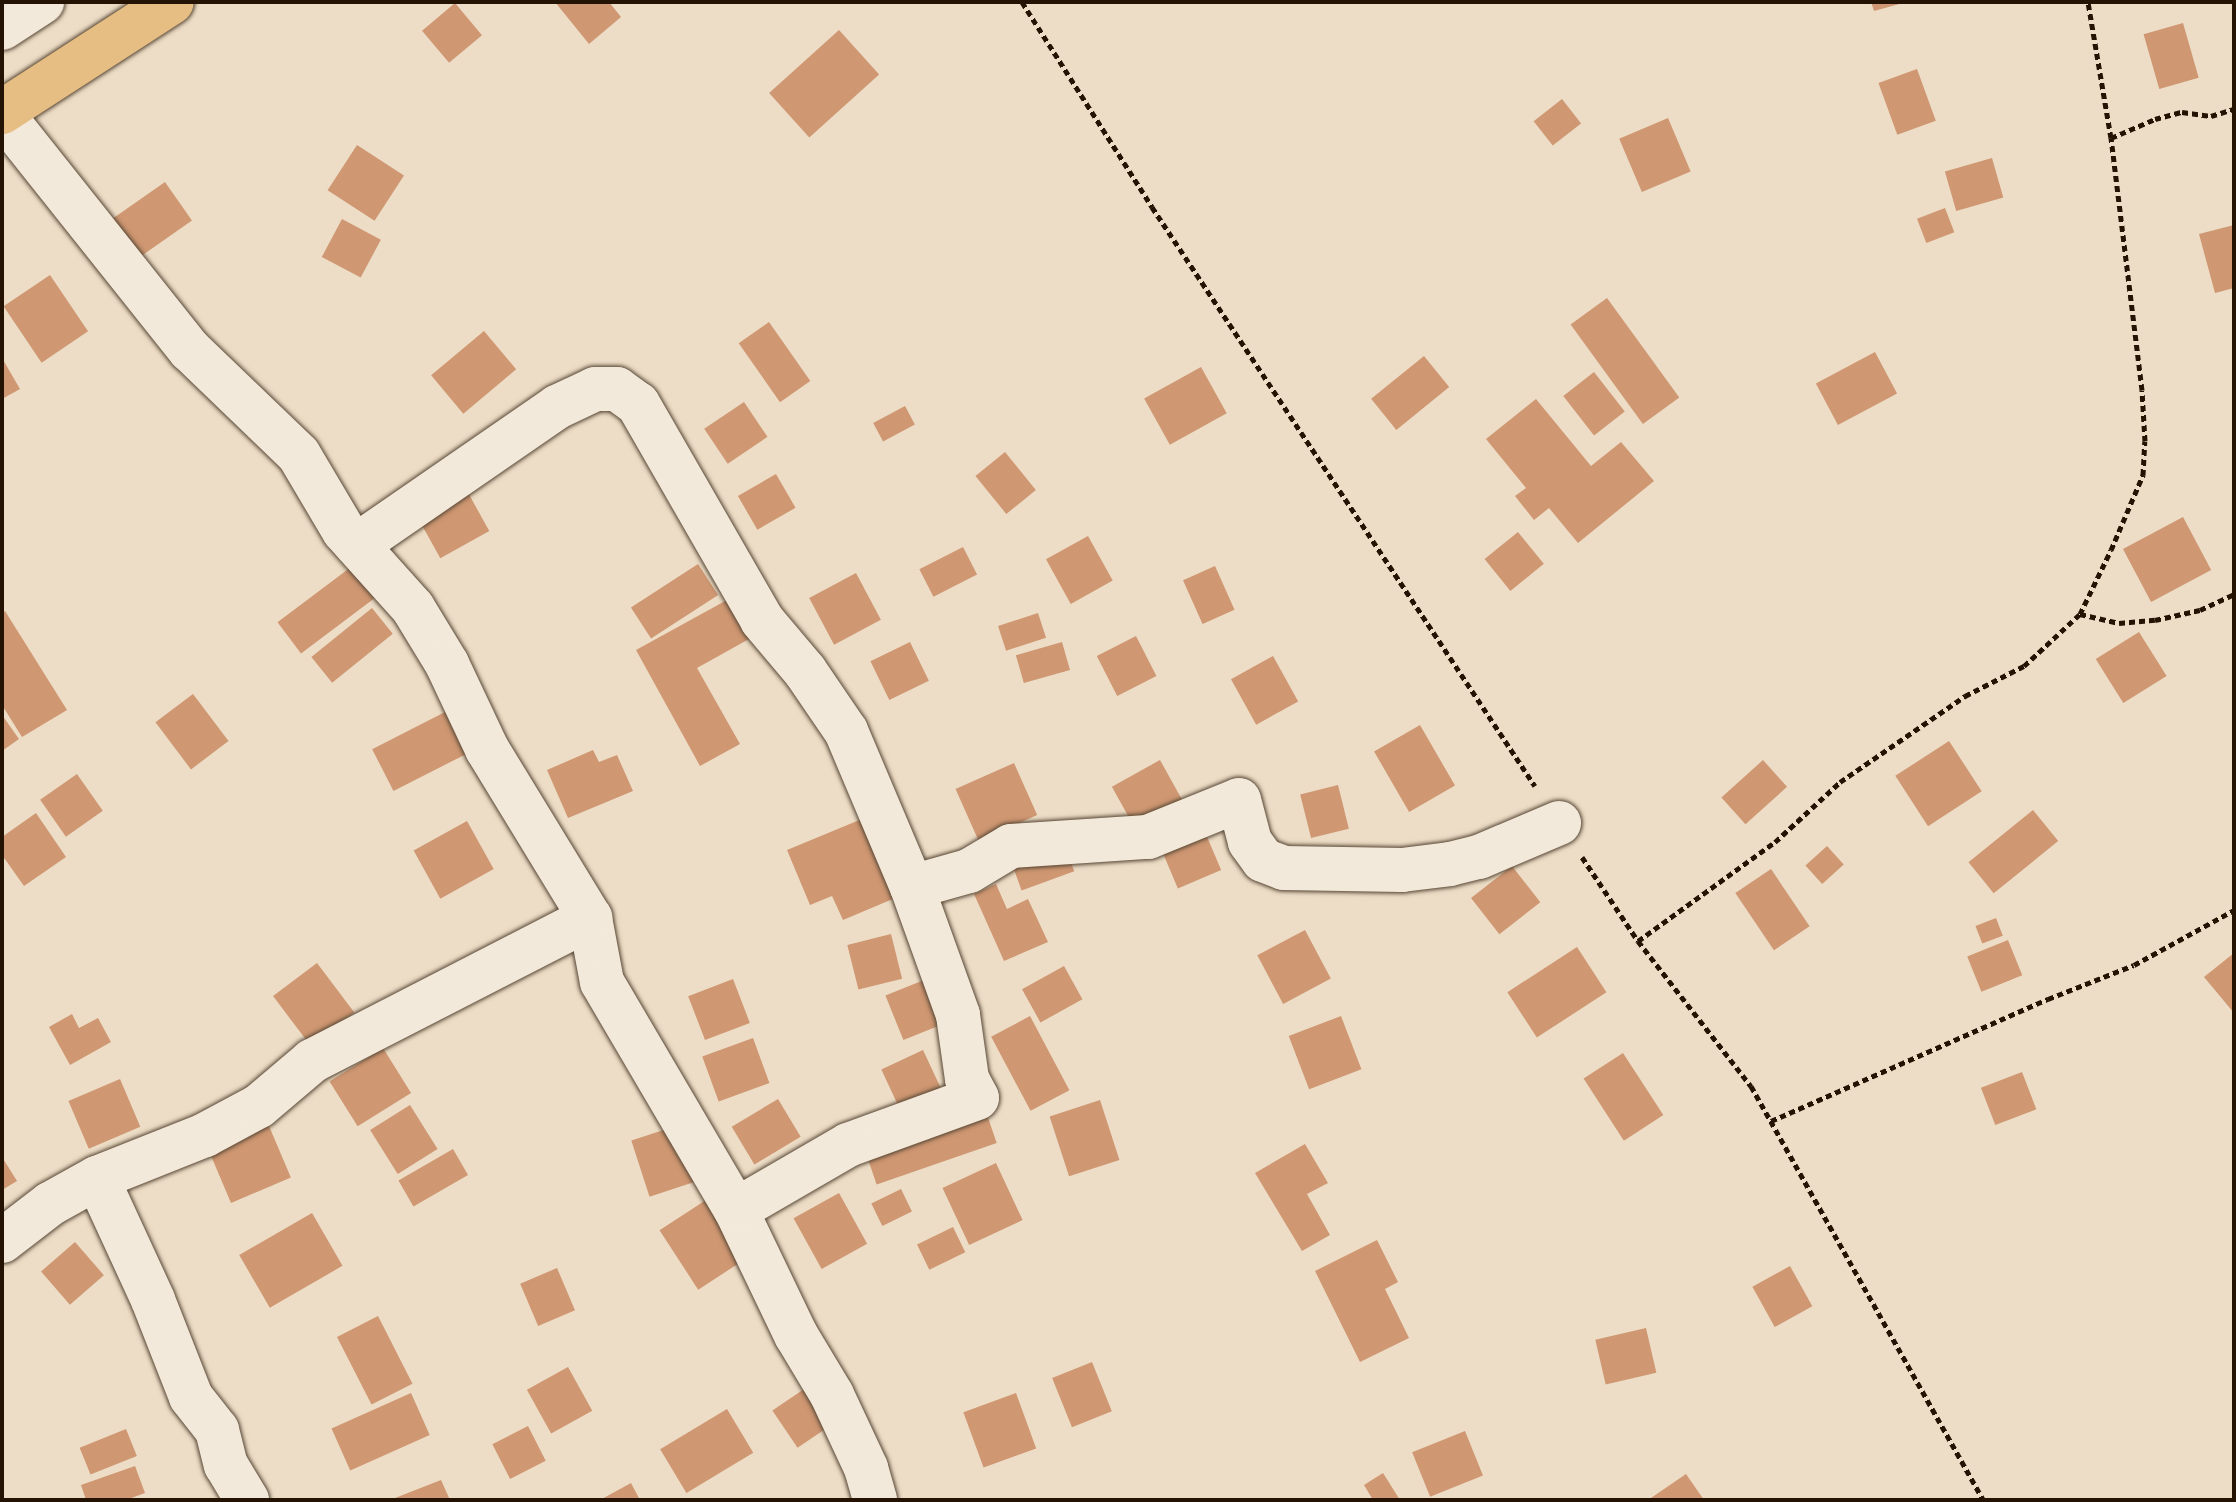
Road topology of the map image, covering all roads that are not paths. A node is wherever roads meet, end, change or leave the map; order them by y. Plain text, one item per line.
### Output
1 (42, 2) edge
2 (172, 2) edge
3 (2, 28) edge
4 (2, 113) edge
5 (357, 545) junction
6 (1559, 823) road end
7 (912, 887) junction
8 (590, 918) junction
9 (97, 1178) junction
10 (736, 1210) junction
11 (2, 1241) edge
12 (247, 1500) edge
13 (875, 1500) edge

1 - 3 street
2 - 4 main road
4 - 5 street
5 - 7 street
5 - 8 street
6 - 7 street
7 - 10 street
8 - 9 street
8 - 10 street
9 - 11 street
9 - 12 street
10 - 13 street

